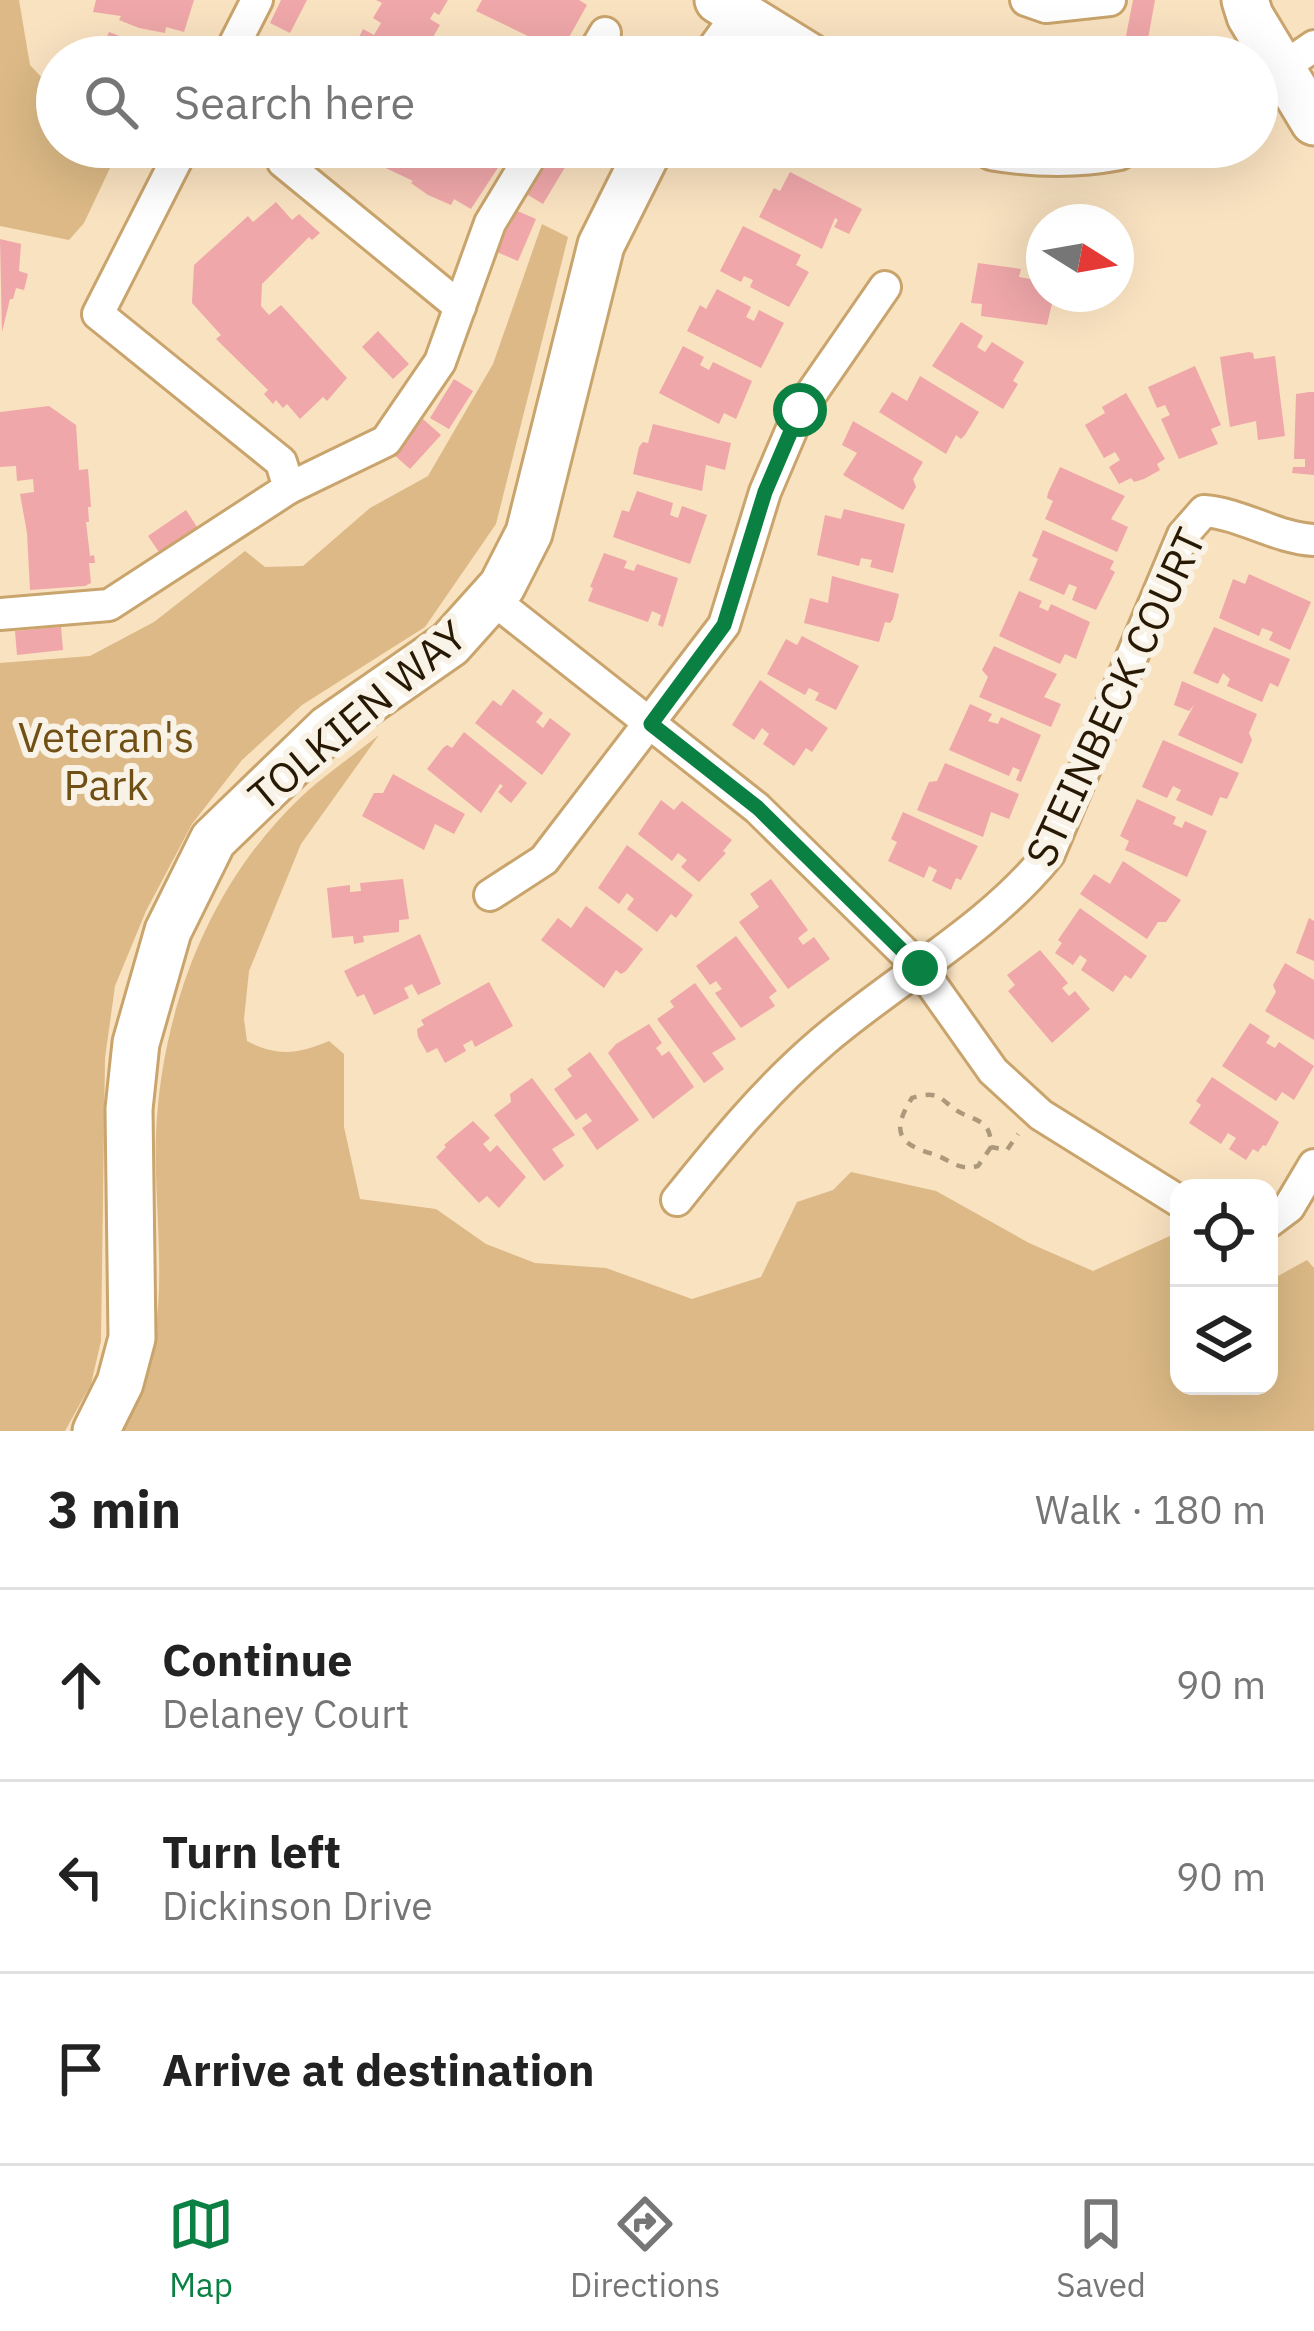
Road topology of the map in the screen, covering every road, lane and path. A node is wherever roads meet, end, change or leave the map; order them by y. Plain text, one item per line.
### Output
1 (257, 0) edge
2 (1025, 0) edge
3 (1110, 0) edge
4 (1245, 0) edge
5 (731, 8) edge
6 (239, 36) edge
7 (776, 36) edge
8 (1266, 36) edge
9 (1284, 66) edge
10 (1314, 122) edge
11 (172, 168) edge
12 (290, 168) edge
13 (523, 168) edge
14 (639, 168) edge
15 (884, 287) dead end
16 (460, 307) junction
17 (290, 488) junction
18 (1314, 540) edge
19 (491, 598) junction
20 (0, 614) edge
21 (651, 724) junction
22 (490, 895) dead end
23 (920, 968) junction
24 (1021, 1130) dead end
25 (991, 1147) junction
26 (1314, 1165) edge
27 (1170, 1195) edge
28 (677, 1200) dead end
29 (1278, 1215) edge
30 (96, 1431) edge

1 - 6 street
2 - 3 street
4 - 8 street
5 - 7 street
9 - 10 street
11 - 17 street
12 - 16 street
13 - 16 street
14 - 19 street, TOLKIEN WAY
15 - 21 street
16 - 17 street
17 - 20 street
18 - 23 street, STEINBECK COURT
19 - 21 street
19 - 30 street, TOLKIEN WAY
21 - 22 street
21 - 23 street
23 - 27 street
23 - 28 street, STEINBECK COURT
24 - 25 path
25 - 25 path
26 - 29 street

